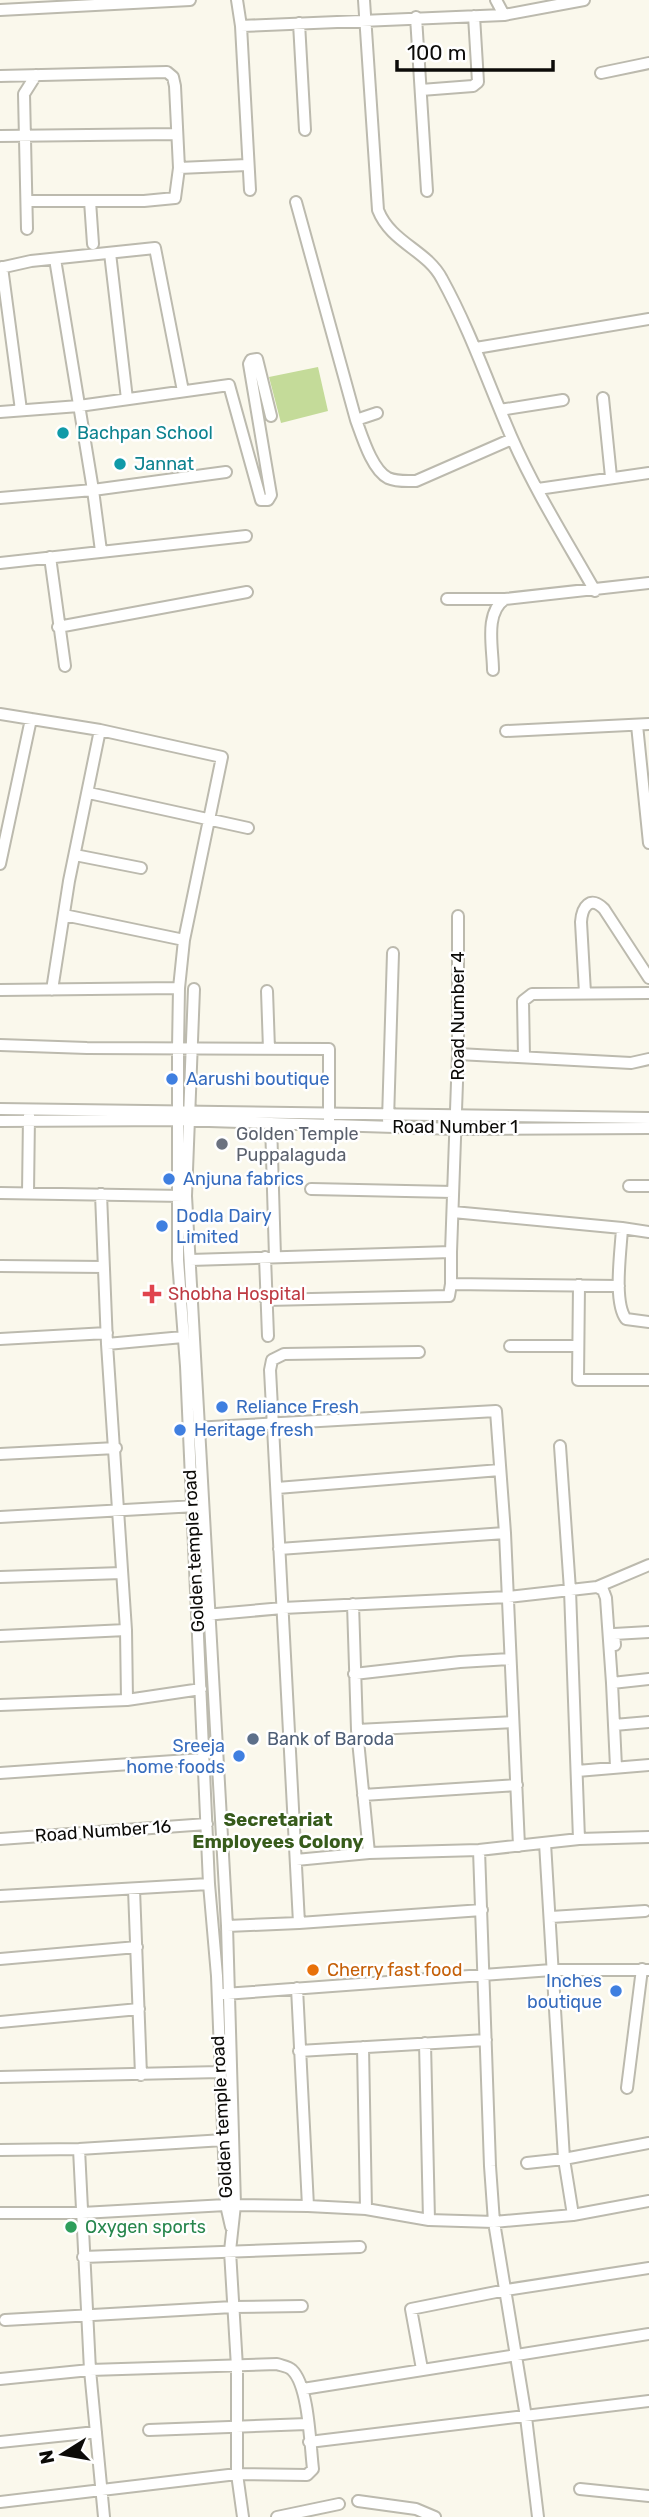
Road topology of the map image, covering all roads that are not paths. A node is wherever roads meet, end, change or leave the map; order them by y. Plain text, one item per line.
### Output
1 (190, 0) edge
2 (237, 0) edge
3 (364, 0) edge
4 (496, 0) edge
5 (584, 0) edge
6 (167, 1) edge
7 (95, 3) edge
8 (26, 5) edge
9 (0, 10) edge
10 (505, 15) junction
11 (474, 16) junction
12 (416, 17) junction
13 (366, 19) junction
14 (299, 23) junction
15 (241, 26) junction
16 (649, 63) edge
17 (601, 73) dead end
18 (36, 75) junction
19 (0, 76) edge
20 (421, 90) junction
21 (305, 130) dead end
22 (176, 134) junction
23 (0, 136) edge
24 (24, 136) junction
25 (247, 165) junction
26 (179, 168) junction
27 (250, 190) dead end
28 (427, 191) dead end
29 (27, 201) junction
30 (90, 201) junction
31 (296, 202) dead end
32 (27, 229) dead end
33 (93, 244) dead end
34 (110, 253) junction
35 (55, 259) junction
36 (1, 268) edge
37 (649, 319) edge
38 (476, 348) junction
39 (183, 391) junction
40 (603, 398) dead end
41 (127, 399) junction
42 (563, 400) dead end
43 (79, 406) junction
44 (21, 410) junction
45 (500, 410) junction
46 (0, 412) edge
47 (377, 413) dead end
48 (271, 416) dead end
49 (356, 420) junction
50 (512, 439) junction
51 (226, 472) dead end
52 (649, 473) edge
53 (611, 477) junction
54 (538, 489) junction
55 (93, 490) junction
56 (0, 498) edge
57 (246, 536) dead end
58 (101, 551) junction
59 (50, 556) junction
60 (0, 563) edge
61 (649, 583) edge
62 (595, 591) junction
63 (247, 592) dead end
64 (447, 599) dead end
65 (505, 599) junction
66 (58, 627) junction
67 (65, 666) dead end
68 (494, 670) dead end
69 (0, 714) edge
70 (31, 719) junction
71 (649, 724) edge
72 (637, 725) junction
73 (100, 730) junction
74 (506, 731) dead end
75 (89, 793) junction
76 (209, 819) junction
77 (248, 828) dead end
78 (649, 843) edge
79 (75, 855) junction
80 (0, 864) edge
81 (141, 868) dead end
82 (64, 915) junction
83 (458, 916) dead end
84 (184, 940) junction
85 (393, 953) dead end
86 (649, 978) edge
87 (179, 988) junction
88 (194, 989) dead end
89 (0, 990) edge
90 (52, 990) junction
91 (267, 991) dead end
92 (585, 993) junction
93 (649, 993) edge
94 (0, 1045) edge
95 (178, 1048) junction
96 (192, 1049) junction
97 (269, 1049) junction
98 (458, 1054) junction
99 (524, 1057) junction
100 (649, 1059) edge
101 (0, 1109) edge
102 (29, 1115) junction
103 (184, 1115) junction
104 (457, 1115) junction
105 (649, 1118) edge
106 (329, 1119) junction
107 (0, 1121) edge
108 (387, 1121) junction
109 (271, 1123) junction
110 (649, 1128) edge
111 (456, 1129) junction
112 (629, 1186) dead end
113 (649, 1186) edge
114 (312, 1189) dead end
115 (453, 1192) junction
116 (0, 1193) edge
117 (28, 1193) junction
118 (101, 1194) junction
119 (182, 1196) junction
120 (453, 1212) junction
121 (622, 1228) junction
122 (649, 1232) edge
123 (452, 1252) junction
124 (270, 1257) junction
125 (190, 1260) junction
126 (0, 1266) edge
127 (104, 1267) junction
128 (451, 1284) junction
129 (579, 1285) junction
130 (620, 1286) junction
131 (266, 1300) junction
132 (649, 1322) edge
133 (268, 1336) dead end
134 (0, 1339) edge
135 (107, 1339) junction
136 (188, 1345) junction
137 (510, 1346) dead end
138 (578, 1346) junction
139 (419, 1352) dead end
140 (191, 1365) junction
141 (649, 1380) edge
142 (272, 1424) junction
143 (188, 1428) junction
144 (200, 1428) junction
145 (559, 1446) dead end
146 (116, 1448) junction
147 (0, 1454) edge
148 (500, 1470) junction
149 (277, 1488) junction
150 (204, 1506) junction
151 (191, 1507) junction
152 (119, 1509) junction
153 (0, 1517) edge
154 (505, 1533) junction
155 (279, 1549) junction
156 (649, 1565) edge
157 (122, 1573) junction
158 (0, 1577) edge
159 (597, 1587) junction
160 (570, 1590) junction
161 (508, 1597) junction
162 (353, 1604) junction
163 (283, 1608) junction
164 (198, 1615) junction
165 (210, 1615) junction
166 (649, 1629) edge
167 (127, 1630) junction
168 (612, 1631) junction
169 (0, 1636) edge
170 (510, 1659) junction
171 (354, 1674) junction
172 (649, 1674) edge
173 (649, 1679) edge
174 (612, 1682) junction
175 (201, 1689) junction
176 (127, 1700) junction
177 (0, 1705) edge
178 (649, 1721) edge
179 (513, 1723) junction
180 (614, 1725) junction
181 (357, 1730) junction
182 (203, 1759) junction
183 (649, 1765) edge
184 (616, 1768) junction
185 (577, 1771) junction
186 (0, 1773) edge
187 (517, 1785) junction
188 (362, 1795) junction
189 (206, 1824) junction
190 (649, 1837) edge
191 (0, 1839) edge
192 (579, 1839) junction
193 (545, 1843) junction
194 (519, 1846) junction
195 (479, 1850) junction
196 (369, 1853) junction
197 (296, 1860) junction
198 (209, 1884) junction
199 (134, 1889) junction
200 (0, 1896) edge
201 (482, 1910) junction
202 (645, 1911) dead end
203 (551, 1917) junction
204 (299, 1923) junction
205 (228, 1926) junction
206 (137, 1947) junction
207 (0, 1959) edge
208 (552, 1970) junction
209 (645, 1970) edge
210 (484, 1976) junction
211 (297, 1988) junction
212 (223, 1994) junction
213 (139, 2009) junction
214 (0, 2022) edge
215 (486, 2040) junction
216 (425, 2043) junction
217 (363, 2047) junction
218 (299, 2051) junction
219 (220, 2072) junction
220 (141, 2075) junction
221 (0, 2077) edge
222 (627, 2088) dead end
223 (224, 2140) junction
224 (649, 2143) edge
225 (79, 2149) junction
226 (0, 2150) edge
227 (564, 2160) junction
228 (527, 2163) dead end
229 (649, 2201) edge
230 (230, 2205) junction
231 (308, 2206) junction
232 (366, 2209) junction
233 (0, 2213) edge
234 (82, 2213) junction
235 (573, 2215) junction
236 (429, 2220) junction
237 (494, 2222) junction
238 (360, 2248) dead end
239 (230, 2251) junction
240 (83, 2257) junction
241 (649, 2268) edge
242 (506, 2290) junction
243 (302, 2306) dead end
244 (233, 2307) junction
245 (86, 2315) junction
246 (5, 2320) dead end
247 (649, 2334) edge
248 (516, 2356) junction
249 (237, 2367) junction
250 (422, 2369) junction
251 (90, 2370) junction
252 (0, 2379) edge
253 (303, 2389) junction
254 (649, 2402) edge
255 (526, 2417) junction
256 (307, 2424) junction
257 (237, 2426) junction
258 (149, 2430) dead end
259 (96, 2432) junction
260 (0, 2442) edge
261 (309, 2442) junction
262 (237, 2474) junction
263 (580, 2489) dead end
264 (102, 2491) junction
265 (649, 2496) edge
266 (358, 2501) dead end
267 (0, 2502) edge
268 (339, 2504) dead end
269 (104, 2517) edge
270 (243, 2517) edge
271 (277, 2517) edge
272 (435, 2517) edge
273 (538, 2517) edge

1 - 6 street
2 - 15 street
3 - 13 street
4 - 10 street
5 - 10 street
6 - 7 street
7 - 8 street
8 - 9 street
10 - 11 street
11 - 12 street
11 - 20 street
12 - 13 street
12 - 20 street
13 - 14 street
13 - 38 street
14 - 15 street
14 - 21 street
15 - 25 street
16 - 17 street
18 - 19 street
18 - 22 street
18 - 24 street
20 - 28 street
22 - 24 street
22 - 26 street
23 - 24 street
24 - 29 street
25 - 26 street
25 - 27 street
26 - 30 street
29 - 30 street
29 - 32 street
30 - 33 street
31 - 49 street
34 - 35 street
34 - 39 street
34 - 41 street
35 - 36 street
35 - 43 street
36 - 44 street
37 - 38 street
38 - 45 street
39 - 41 street
39 - 48 street
40 - 53 street
41 - 43 street
42 - 45 street
43 - 44 street
43 - 55 street
44 - 46 street
45 - 50 street
47 - 49 street
49 - 50 street
50 - 54 street
51 - 55 street
52 - 53 street
53 - 54 street
54 - 62 street
55 - 56 street
55 - 58 street
57 - 58 street
58 - 59 street
59 - 60 street
59 - 66 street
61 - 62 street
62 - 65 street
63 - 66 street
64 - 65 street
65 - 68 street
66 - 67 street
69 - 70 street
70 - 73 street
70 - 80 street
71 - 72 street
72 - 74 street
72 - 78 street
73 - 75 street
73 - 76 street, Golden temple road
75 - 76 street
75 - 79 street
76 - 77 street
76 - 84 street, Golden temple road
79 - 81 street
79 - 82 street
82 - 84 street
82 - 90 street
83 - 98 street, Road Number 4
84 - 87 street, Golden temple road
85 - 108 street
86 - 92 street
87 - 90 street
87 - 95 street, Golden temple road
88 - 96 street, Golden temple road
89 - 90 street
91 - 97 street
92 - 93 street
92 - 99 street
94 - 95 street
95 - 96 street
95 - 103 street, Golden temple road
96 - 97 street
96 - 103 street, Golden temple road
97 - 106 street
98 - 99 street
98 - 104 street, Road Number 4
99 - 100 street
101 - 102 street
102 - 103 street
102 - 107 street
102 - 117 street
103 - 106 street, Road Number 1
103 - 109 street, Road Number 1
103 - 119 street, Golden temple road
104 - 105 street, Road Number 1
104 - 108 street, Road Number 1
104 - 111 street, Road Number 4
106 - 108 street, Road Number 1
106 - 109 street, Road Number 1
108 - 111 street, Road Number 1
109 - 124 street
110 - 111 street, Road Number 1
111 - 115 street, Road Number 4
112 - 113 street
114 - 115 street
115 - 120 street, Road Number 4
116 - 117 street
117 - 118 street
118 - 119 street
118 - 127 street
119 - 125 street, Golden temple road
119 - 136 street, Golden temple road
120 - 121 street
120 - 123 street, Road Number 4
121 - 122 street
121 - 130 street
123 - 124 street
123 - 128 street, Road Number 4
124 - 125 street
124 - 131 street
125 - 136 street, Golden temple road
126 - 127 street
127 - 135 street
128 - 129 street
128 - 131 street
129 - 130 street
129 - 138 street
130 - 132 street
131 - 133 street
134 - 135 street
135 - 136 street
135 - 146 street
136 - 140 street, Golden temple road
137 - 138 street
138 - 141 street
139 - 142 street
140 - 143 street, Golden temple road
140 - 144 street, Golden temple road
142 - 144 street
142 - 148 street
142 - 149 street
143 - 144 street
143 - 151 street, Golden temple road
144 - 150 street, Golden temple road
145 - 160 street
146 - 147 street
146 - 152 street
148 - 149 street
148 - 154 street
149 - 155 street
150 - 151 street
150 - 165 street, Golden temple road
151 - 152 street
151 - 164 street, Golden temple road
152 - 153 street
152 - 157 street
154 - 155 street
154 - 161 street
155 - 163 street
156 - 159 street
157 - 158 street
157 - 167 street
159 - 160 street
159 - 168 street
160 - 161 street
160 - 185 street
161 - 162 street
161 - 170 street
162 - 163 street
162 - 171 street
163 - 165 street
163 - 197 street
164 - 165 street
164 - 175 street, Golden temple road
165 - 205 street, Golden temple road
166 - 168 street
167 - 169 street
167 - 176 street
168 - 172 street
168 - 174 street
170 - 171 street
170 - 179 street
171 - 181 street
173 - 174 street
174 - 180 street
175 - 176 street
175 - 182 street, Golden temple road
176 - 177 street
178 - 180 street
179 - 181 street
179 - 187 street
180 - 184 street
181 - 188 street
182 - 186 street
182 - 189 street, Golden temple road
183 - 184 street
184 - 185 street
185 - 192 street
187 - 188 street
187 - 194 street
188 - 196 street
189 - 191 street, Road Number 16
189 - 198 street, Golden temple road
190 - 192 street
192 - 193 street
193 - 194 street
193 - 203 street
194 - 195 street
195 - 196 street
195 - 201 street
196 - 197 street
197 - 204 street
198 - 199 street
198 - 212 street, Golden temple road
199 - 200 street
199 - 206 street
201 - 204 street
201 - 210 street
202 - 203 street
203 - 208 street
204 - 205 street
205 - 212 street, Golden temple road
206 - 207 street
206 - 213 street
208 - 209 street
208 - 210 street
208 - 227 street
209 - 222 street
210 - 211 street
210 - 215 street
211 - 212 street
211 - 218 street
212 - 219 street, Golden temple road
212 - 230 street, Golden temple road
213 - 214 street
213 - 220 street
215 - 216 street
215 - 237 street
216 - 217 street
216 - 236 street
217 - 218 street
217 - 232 street
218 - 231 street
219 - 220 street
219 - 223 street, Golden temple road
220 - 221 street
223 - 225 street
223 - 230 street, Golden temple road
224 - 227 street
225 - 226 street
225 - 234 street
227 - 228 street
227 - 235 street
229 - 235 street
230 - 231 street
230 - 234 street
230 - 239 street, Golden temple road
231 - 232 street
232 - 236 street
233 - 234 street
234 - 240 street
235 - 237 street
236 - 237 street
237 - 242 street
238 - 239 street
239 - 240 street
239 - 244 street, Golden temple road
240 - 245 street
241 - 242 street
242 - 248 street
242 - 250 street
243 - 244 street
244 - 245 street
244 - 249 street, Golden temple road
245 - 246 street
245 - 251 street
247 - 248 street
248 - 250 street
248 - 255 street
249 - 251 street
249 - 253 street
249 - 257 street, Golden temple road
250 - 253 street
251 - 252 street
251 - 259 street
253 - 256 street
254 - 255 street
255 - 261 street
255 - 273 street
256 - 257 street
256 - 261 street
257 - 258 street
257 - 262 street, Golden temple road
259 - 260 street
259 - 264 street
261 - 262 street
262 - 264 street
262 - 270 street, Golden temple road
263 - 265 street
264 - 267 street
264 - 269 street
266 - 272 street
268 - 271 street

